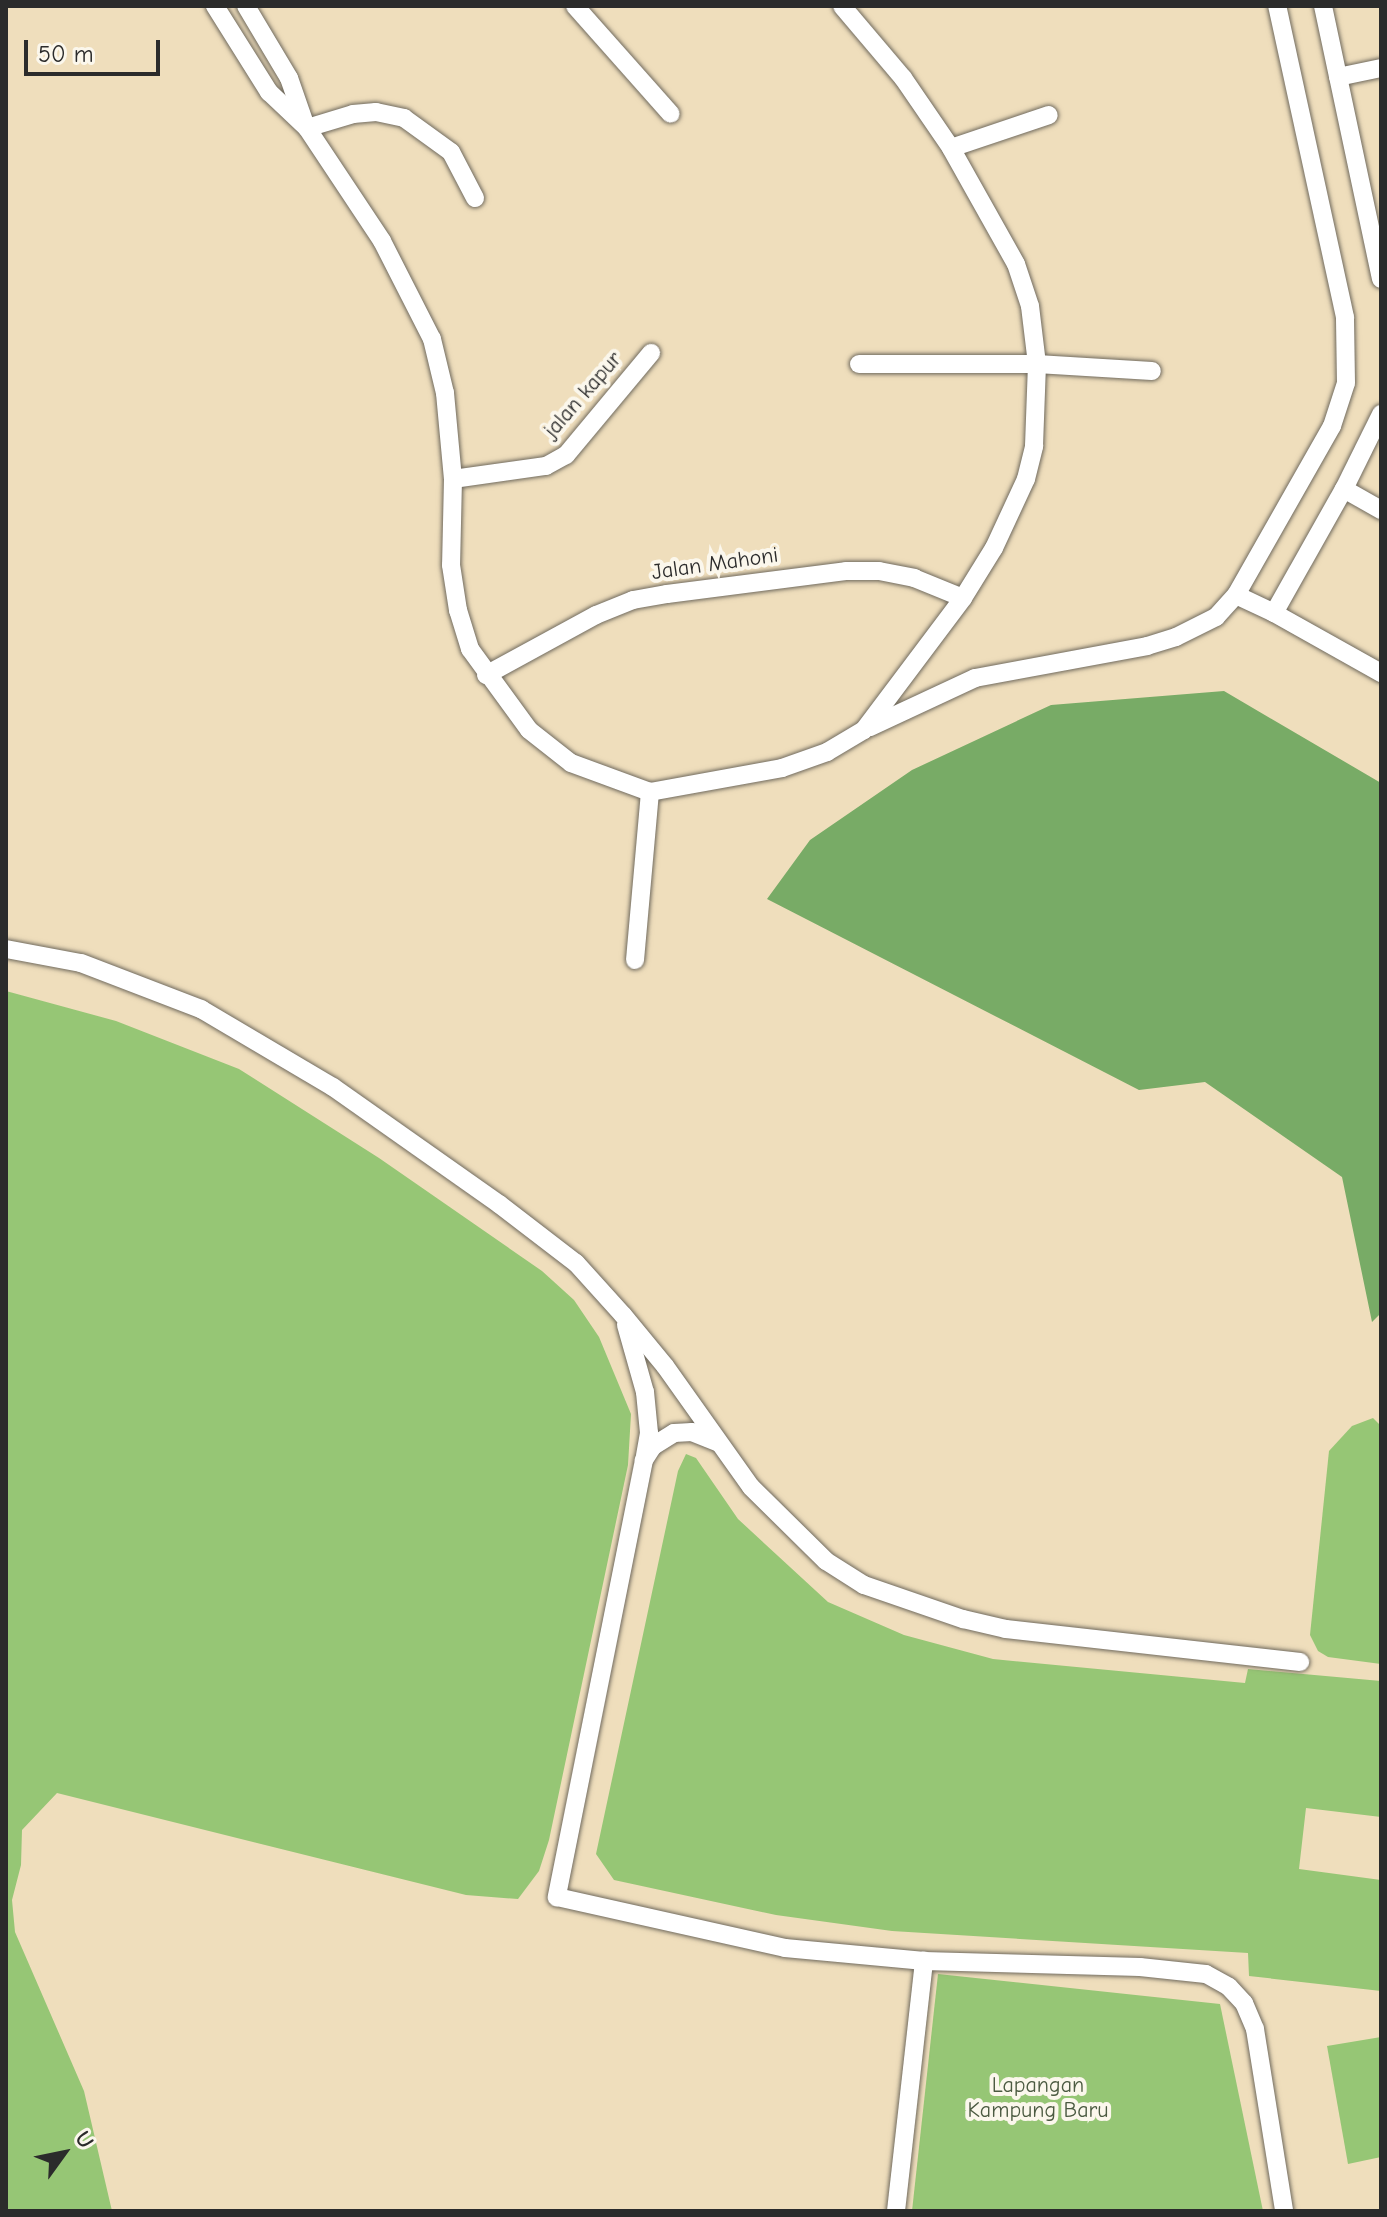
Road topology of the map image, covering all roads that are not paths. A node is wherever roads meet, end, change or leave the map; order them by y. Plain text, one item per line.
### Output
1 (215, 6) edge
2 (246, 6) edge
3 (575, 6) edge
4 (842, 6) edge
5 (1277, 6) edge
6 (1323, 6) edge
7 (1381, 68) edge
8 (1338, 77) junction
9 (671, 114) dead end
10 (1049, 115) dead end
11 (307, 128) junction
12 (951, 148) junction
13 (475, 198) dead end
14 (1381, 279) edge
15 (651, 353) dead end
16 (859, 364) dead end
17 (1037, 364) junction
18 (1152, 371) dead end
19 (1381, 414) edge
20 (453, 479) junction
21 (1344, 489) junction
22 (1381, 510) edge
23 (1236, 595) junction
24 (963, 598) junction
25 (1274, 613) junction
26 (909, 670) junction
27 (1381, 673) edge
28 (486, 675) junction
29 (937, 693) junction
30 (864, 730) junction
31 (650, 792) junction
32 (6, 949) edge
33 (635, 960) dead end
34 (623, 1315) junction
35 (719, 1443) junction
36 (644, 1460) junction
37 (1300, 1662) dead end
38 (924, 1961) junction
39 (896, 2211) edge
40 (1284, 2211) edge

1 - 11 street
2 - 11 street
3 - 9 street
4 - 12 street
5 - 23 street
6 - 8 street
7 - 8 street
8 - 14 street
10 - 12 street
11 - 13 street
11 - 20 street
12 - 17 street
15 - 20 street, jalan kapur
16 - 17 street
17 - 18 street
17 - 24 street
19 - 21 street
20 - 28 street
21 - 22 street
21 - 25 street
23 - 25 street
23 - 29 street
24 - 26 street
24 - 28 street, Jalan Mahoni
25 - 27 street
26 - 29 street
26 - 30 street
28 - 31 street
29 - 30 street
30 - 31 street
31 - 33 street
32 - 34 street
34 - 35 street
34 - 36 street
35 - 36 street
35 - 37 street
36 - 38 street
38 - 39 street
38 - 40 street

